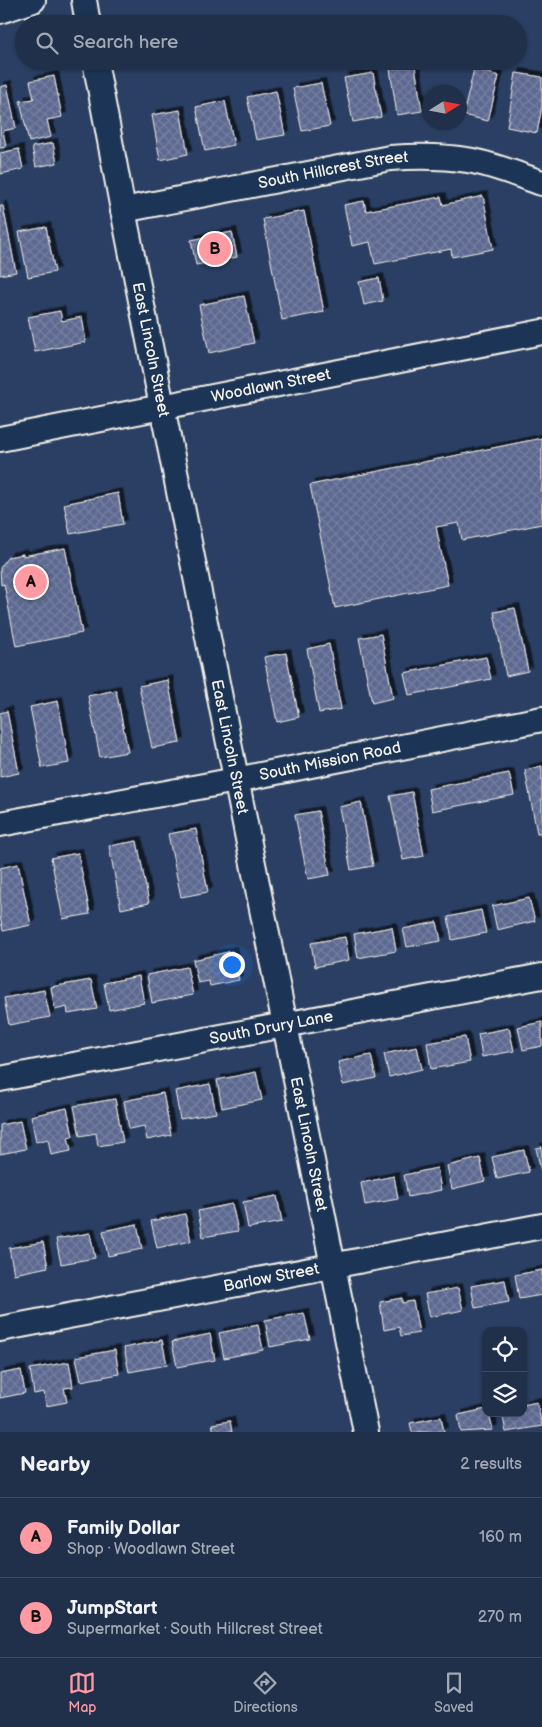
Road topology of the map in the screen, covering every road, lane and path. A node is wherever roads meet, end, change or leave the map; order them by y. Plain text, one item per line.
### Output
1 (34, 0) edge
2 (84, 0) edge
3 (0, 11) edge
4 (86, 15) edge
5 (98, 70) edge
6 (542, 183) edge
7 (124, 210) junction
8 (542, 332) edge
9 (163, 408) junction
10 (0, 439) edge
11 (542, 719) edge
12 (236, 780) junction
13 (0, 824) edge
14 (542, 976) edge
15 (285, 1026) junction
16 (0, 1079) edge
17 (542, 1226) edge
18 (333, 1265) junction
19 (0, 1329) edge
20 (366, 1432) edge

1 - 3 street
2 - 4 street
5 - 7 street, East Lincoln Street
6 - 7 street, South Hillcrest Street
7 - 9 street, East Lincoln Street
8 - 9 street, Woodlawn Street
9 - 10 street, Woodlawn Street
9 - 12 street, East Lincoln Street
11 - 12 street, South Mission Road
12 - 13 street, South Mission Road
12 - 15 street, East Lincoln Street
14 - 15 street, South Drury Lane
15 - 16 street, South Drury Lane
15 - 18 street, East Lincoln Street
17 - 18 street, Barlow Street
18 - 19 street, Barlow Street
18 - 20 street, East Lincoln Street

